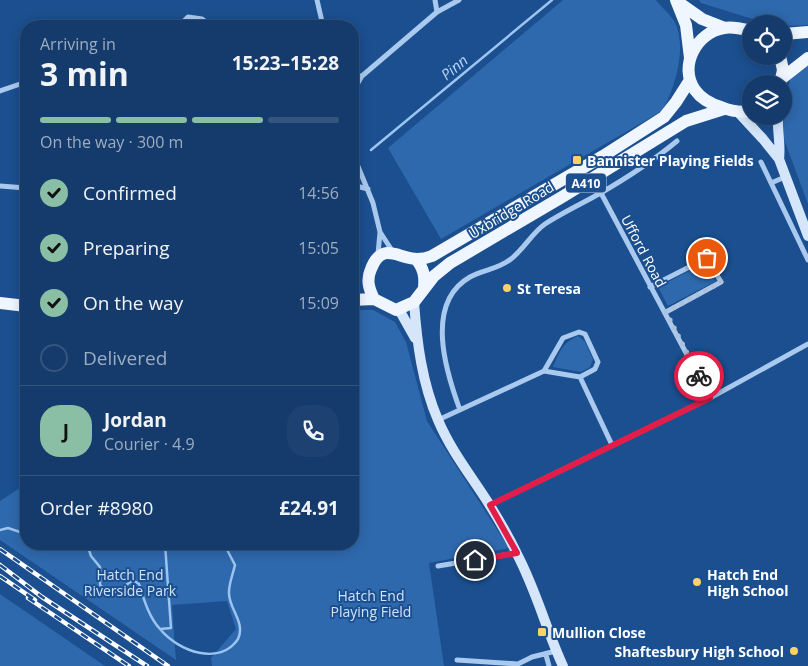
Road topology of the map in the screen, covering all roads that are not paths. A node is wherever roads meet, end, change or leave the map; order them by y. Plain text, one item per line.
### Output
1 (317, 0) edge
2 (435, 0) edge
3 (459, 0) edge
4 (676, 0) edge
5 (437, 12) junction
6 (186, 20) edge
7 (204, 20) edge
8 (322, 20) edge
9 (725, 28) junction
10 (742, 30) edge
11 (808, 32) edge
12 (792, 33) edge
13 (690, 58) junction
14 (808, 58) edge
15 (788, 75) edge
16 (362, 76) joint
17 (690, 80) junction
18 (359, 81) edge
19 (20, 84) edge
20 (0, 91) edge
21 (724, 109) junction
22 (742, 112) edge
23 (754, 125) edge
24 (777, 125) edge
25 (677, 141) dead end
26 (778, 159) junction
27 (761, 162) dead end
28 (359, 173) edge
29 (786, 177) junction
30 (771, 182) junction
31 (0, 186) edge
32 (359, 187) edge
33 (20, 188) edge
34 (368, 189) junction
35 (601, 193) junction
36 (380, 232) junction
37 (808, 236) edge
38 (393, 252) junction
39 (378, 258) junction
40 (416, 259) junction
41 (808, 260) edge
42 (368, 283) junction
43 (650, 287) junction
44 (424, 288) junction
45 (359, 289) edge
46 (374, 299) junction
47 (359, 300) edge
48 (414, 302) junction
49 (0, 303) edge
50 (20, 305) edge
51 (396, 310) junction
52 (666, 312) junction
53 (416, 342) junction
54 (808, 344) edge
55 (544, 371) junction
56 (580, 377) junction
57 (710, 398) junction
58 (460, 410) junction
59 (438, 420) junction
60 (612, 445) junction
61 (490, 505) junction
62 (517, 553) junction
63 (438, 566) dead end
64 (551, 652) junction
65 (457, 660) dead end
66 (549, 666) edge
67 (563, 666) edge

1 - 8 street
2 - 5 street
3 - 5 street
4 - 9 main road
4 - 13 main road
5 - 16 street
6 - 7 street
9 - 10 main road
9 - 13 main road
11 - 12 main road
13 - 17 main road
14 - 15 main road
16 - 18 street
17 - 21 main road
17 - 40 main road, Uxbridge Road / A410
19 - 20 street
21 - 22 main road
21 - 44 main road, Uxbridge Road / A410
23 - 26 street
24 - 26 street
25 - 35 street
26 - 29 street
27 - 30 street
28 - 34 street
29 - 30 street
29 - 37 street
30 - 41 street
31 - 33 street
32 - 34 street
34 - 36 street
35 - 43 street, Ufford Road
35 - 58 street
36 - 38 street
36 - 39 street
38 - 39 main road
38 - 40 main road
39 - 42 main road
40 - 44 main road
42 - 45 main road
42 - 46 main road
43 - 52 street, Ufford Road
43 - 52 street
44 - 48 main road, Uxbridge Road
46 - 47 main road
46 - 51 main road
48 - 51 main road
48 - 53 street
49 - 50 main road
51 - 53 street
52 - 57 street, Ufford Road
53 - 59 street
54 - 57 street
55 - 56 street
55 - 56 street
55 - 58 street
56 - 60 street
57 - 60 street
58 - 59 street
59 - 61 street
60 - 61 street
61 - 62 street
62 - 63 street
62 - 64 street
64 - 65 street
64 - 66 street
64 - 67 street

